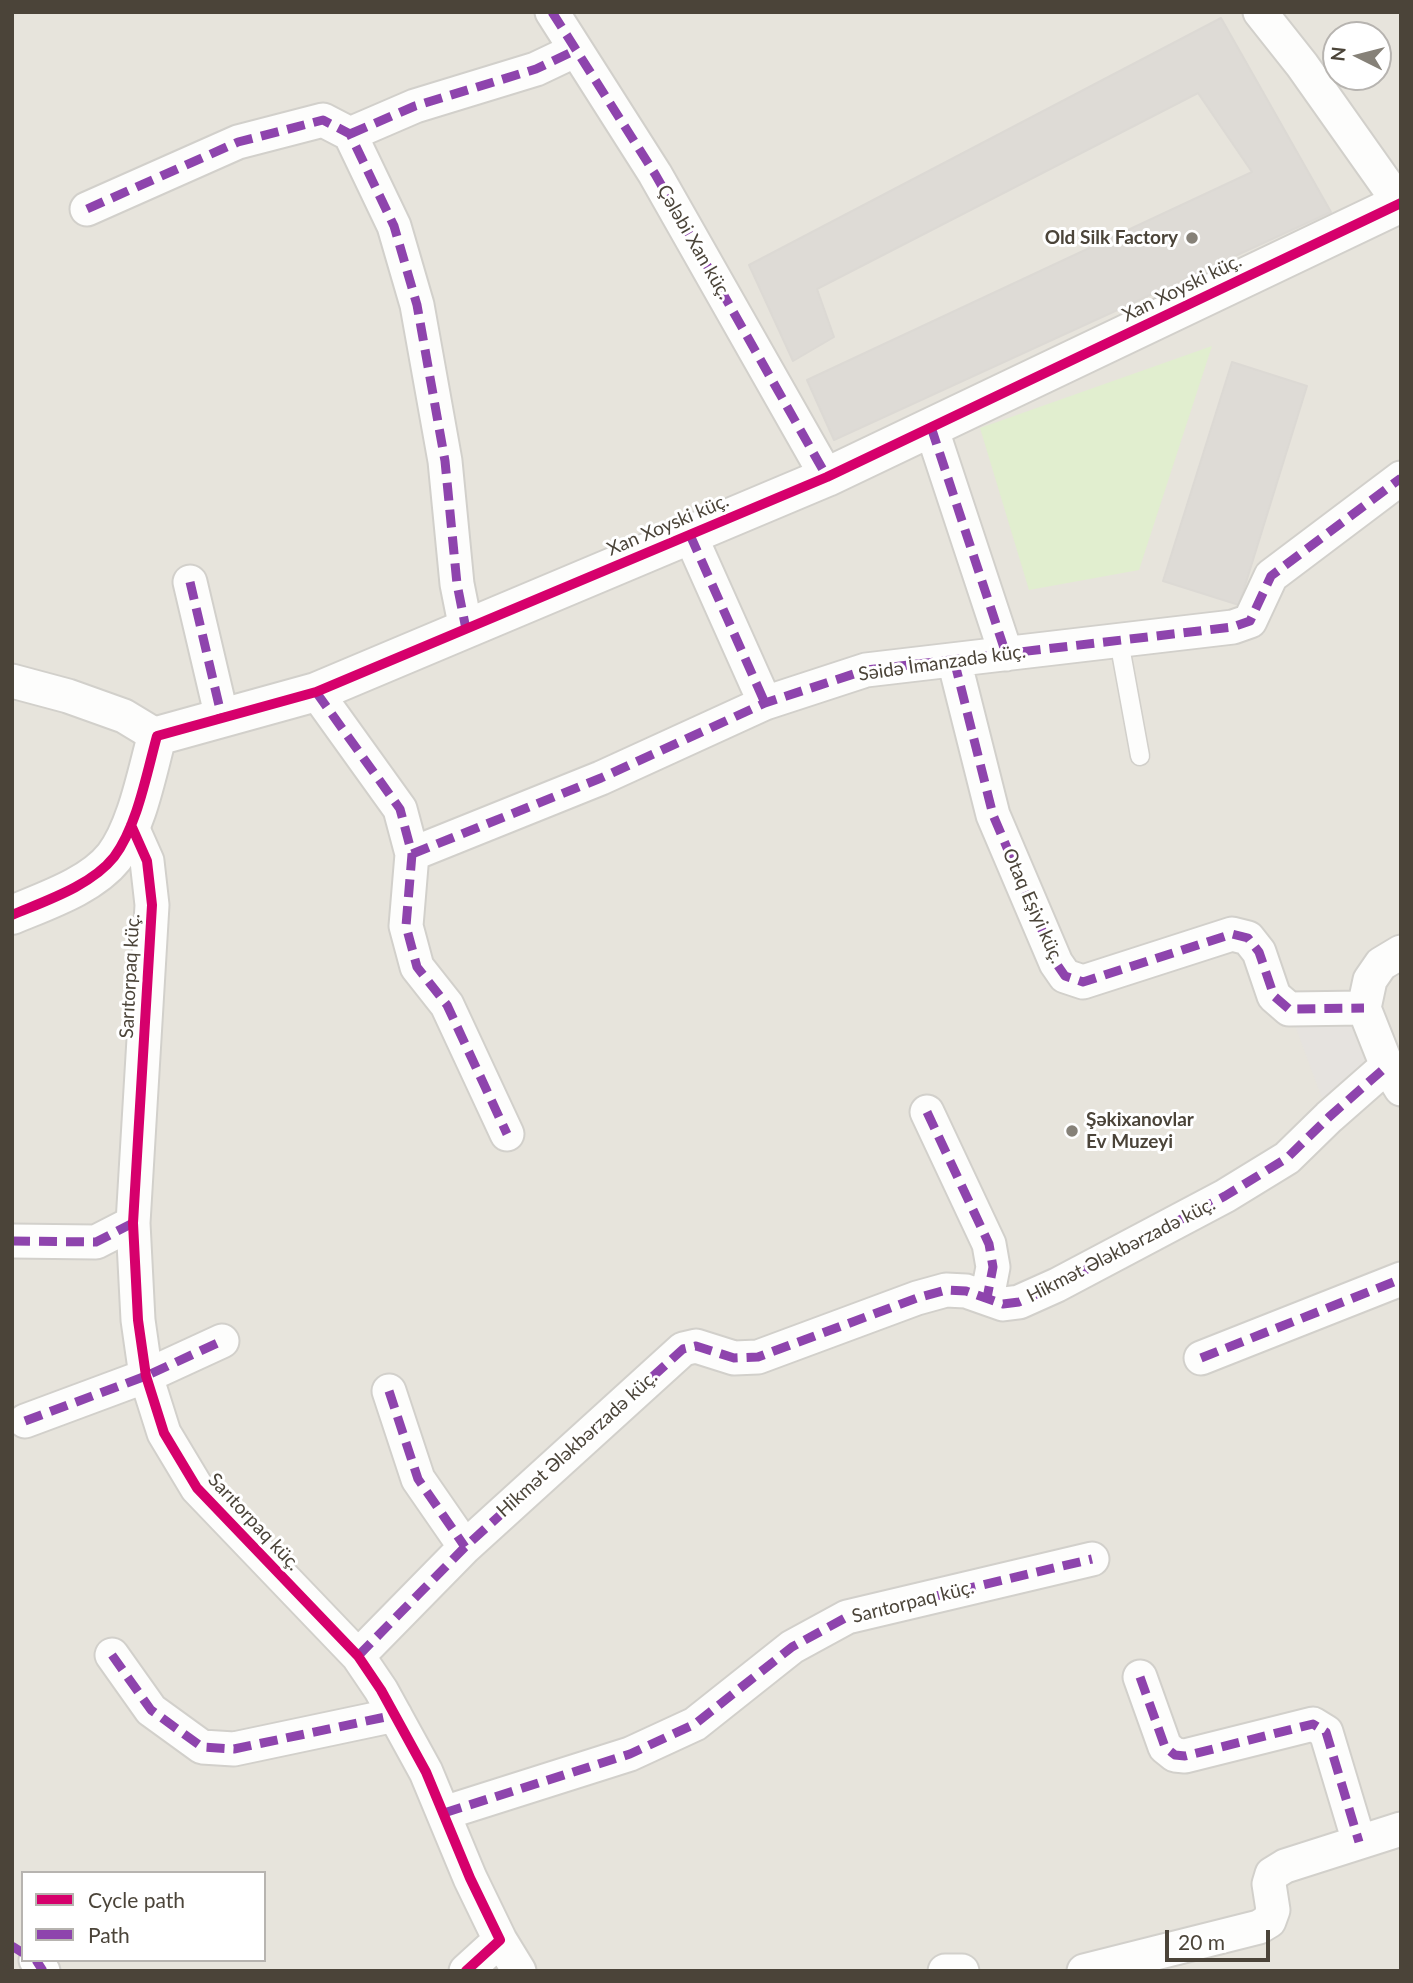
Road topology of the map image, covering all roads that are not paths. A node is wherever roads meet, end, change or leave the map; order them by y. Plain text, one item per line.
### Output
1 (552, 12) edge
2 (1260, 12) edge
3 (576, 50) junction
4 (350, 134) junction
5 (1400, 204) edge
6 (87, 209) dead end
7 (931, 427) junction
8 (827, 477) junction
9 (1401, 478) edge
10 (690, 535) junction
11 (190, 582) dead end
12 (466, 629) junction
13 (1119, 641) junction
14 (1006, 654) junction
15 (954, 660) junction
16 (12, 681) edge
17 (316, 692) junction
18 (765, 703) junction
19 (222, 718) junction
20 (158, 736) junction
21 (1140, 756) dead end
22 (131, 825) junction
23 (412, 854) junction
24 (12, 915) edge
25 (1401, 952) edge
26 (1364, 1009) junction
27 (1394, 1078) edge
28 (927, 1112) dead end
29 (507, 1135) dead end
30 (133, 1223) junction
31 (12, 1241) edge
32 (1401, 1279) edge
33 (987, 1298) junction
34 (222, 1340) dead end
35 (1201, 1358) dead end
36 (146, 1376) junction
37 (389, 1391) dead end
38 (25, 1420) dead end
39 (465, 1547) junction
40 (1092, 1559) dead end
41 (112, 1655) dead end
42 (358, 1657) junction
43 (1140, 1677) dead end
44 (395, 1715) junction
45 (444, 1813) junction
46 (1401, 1829) edge
47 (1359, 1842) junction
48 (500, 1940) junction
49 (466, 1971) edge
50 (519, 1971) edge
51 (945, 1971) edge
52 (962, 1971) edge
53 (1084, 1971) edge

1 - 3 street, Çələbi Xan küç.
2 - 5 street
3 - 4 street
3 - 8 street, Çələbi Xan küç.
4 - 6 street
4 - 12 street
5 - 7 street, Xan Xoyski küç.
7 - 8 street, Xan Xoyski küç.
7 - 14 street
8 - 10 street, Xan Xoyski küç.
9 - 13 street, Səidə İmanzadə küç.
10 - 12 street, Xan Xoyski küç.
10 - 18 street
11 - 19 street
12 - 17 street, Xan Xoyski küç.
13 - 14 street, Səidə İmanzadə küç.
13 - 21 lane
14 - 15 street, Səidə İmanzadə küç.
15 - 18 street, Səidə İmanzadə küç.
15 - 26 street, Otaq Eşiyi küç.
16 - 20 street
17 - 19 street, Xan Xoyski küç.
17 - 23 street
18 - 23 street, Səidə İmanzadə küç.
19 - 20 street, Xan Xoyski küç.
20 - 22 street
22 - 24 street
22 - 30 street, Sarıtorpaq küç.
23 - 29 street
25 - 26 street
26 - 27 street
27 - 33 street, Hikmət Ələkbərzadə küç.
28 - 33 street
30 - 31 street
30 - 36 street, Sarıtorpaq küç.
32 - 35 street
33 - 39 street, Hikmət Ələkbərzadə küç.
34 - 36 street
36 - 38 street
36 - 42 street, Sarıtorpaq küç.
37 - 39 street
39 - 42 street, Hikmət Ələkbərzadə küç.
40 - 45 street, Sarıtorpaq küç.
41 - 44 street
42 - 44 street, Sarıtorpaq küç.
43 - 47 street
44 - 45 street, Sarıtorpaq küç.
45 - 48 street, Sarıtorpaq küç.
46 - 47 street
47 - 53 street
48 - 49 street
48 - 50 street, Sarıtorpaq küç.
51 - 52 street

